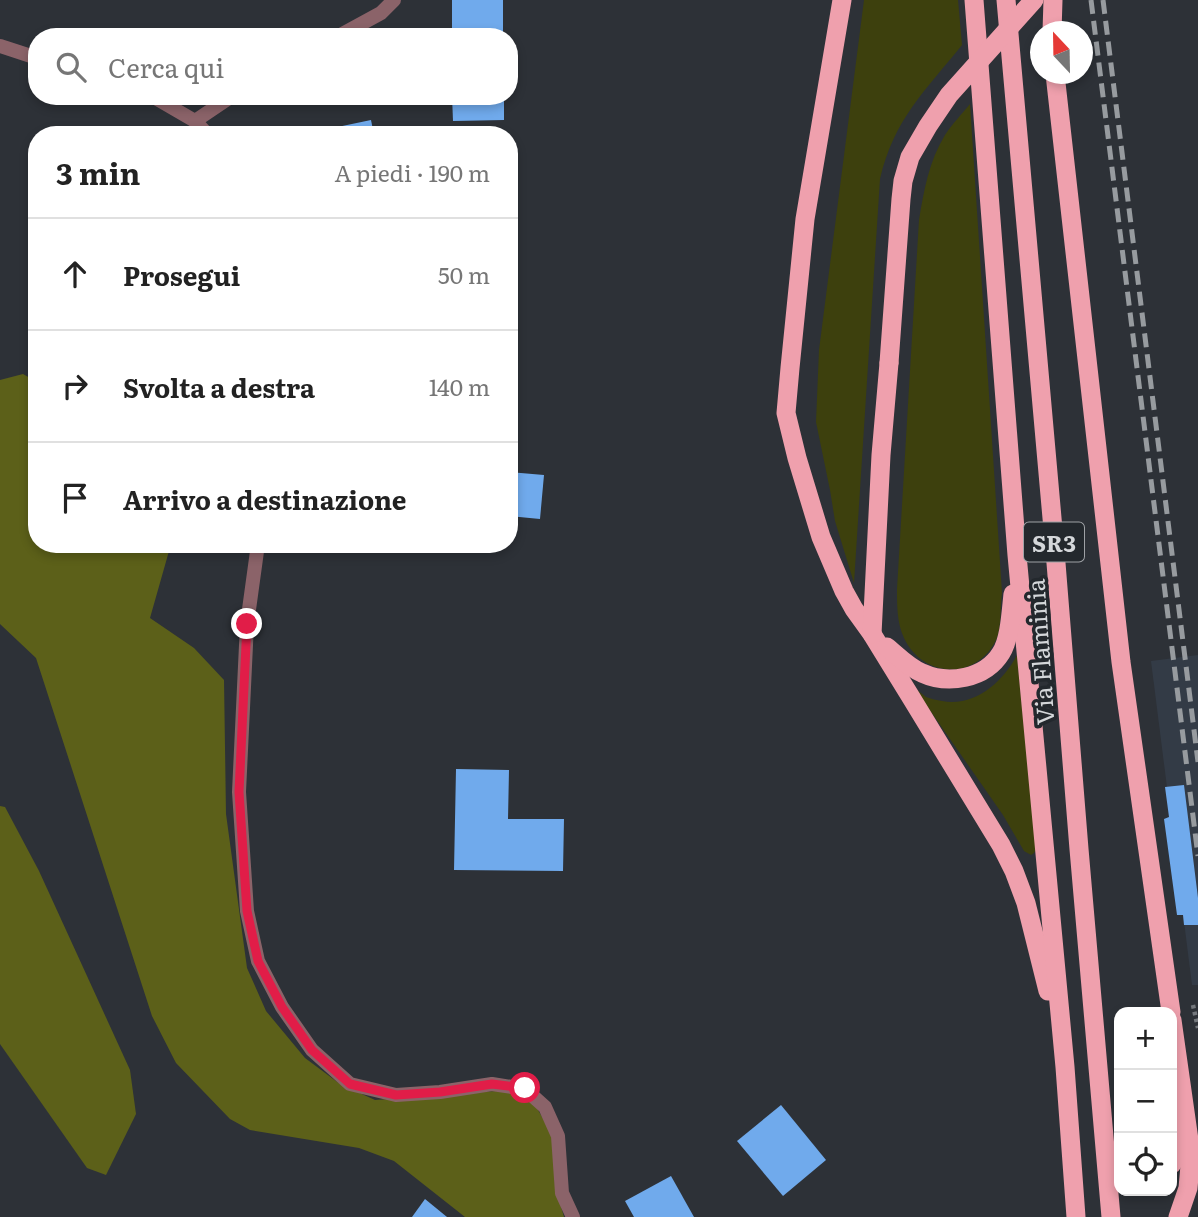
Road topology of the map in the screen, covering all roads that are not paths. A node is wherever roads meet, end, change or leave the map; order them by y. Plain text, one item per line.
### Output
1 (394, 0) edge
2 (842, 0) edge
3 (974, 0) edge
4 (1006, 0) edge
5 (1034, 0) edge
6 (1053, 0) edge
7 (1052, 21) edge
8 (354, 28) edge
9 (0, 46) edge
10 (28, 55) edge
11 (1056, 84) edge
12 (167, 105) edge
13 (219, 105) edge
14 (195, 121) junction
15 (200, 126) edge
16 (257, 553) edge
17 (1017, 555) junction
18 (872, 634) junction
19 (1170, 1007) edge
20 (1177, 1058) edge
21 (1065, 1067) junction
22 (1101, 1084) junction
23 (1184, 1110) junction
24 (1116, 1133) edge
25 (1177, 1153) edge
26 (573, 1217) edge
27 (1076, 1217) edge
28 (1111, 1217) edge
29 (1178, 1217) edge

1 - 8 street
2 - 18 highway
3 - 17 highway, Via Flaminia / SR3
4 - 22 highway, Via Flaminia / SR3
5 - 18 highway, bridge
6 - 7 highway
9 - 10 street
11 - 19 highway
12 - 14 street
13 - 14 street
14 - 15 street
16 - 26 street
17 - 18 highway
17 - 21 highway, Via Flaminia / SR3
18 - 21 highway
20 - 23 highway
21 - 27 highway, Via Flaminia / SR3
22 - 24 highway
22 - 28 highway, Via Flaminia / SR3
23 - 25 highway
23 - 29 highway

